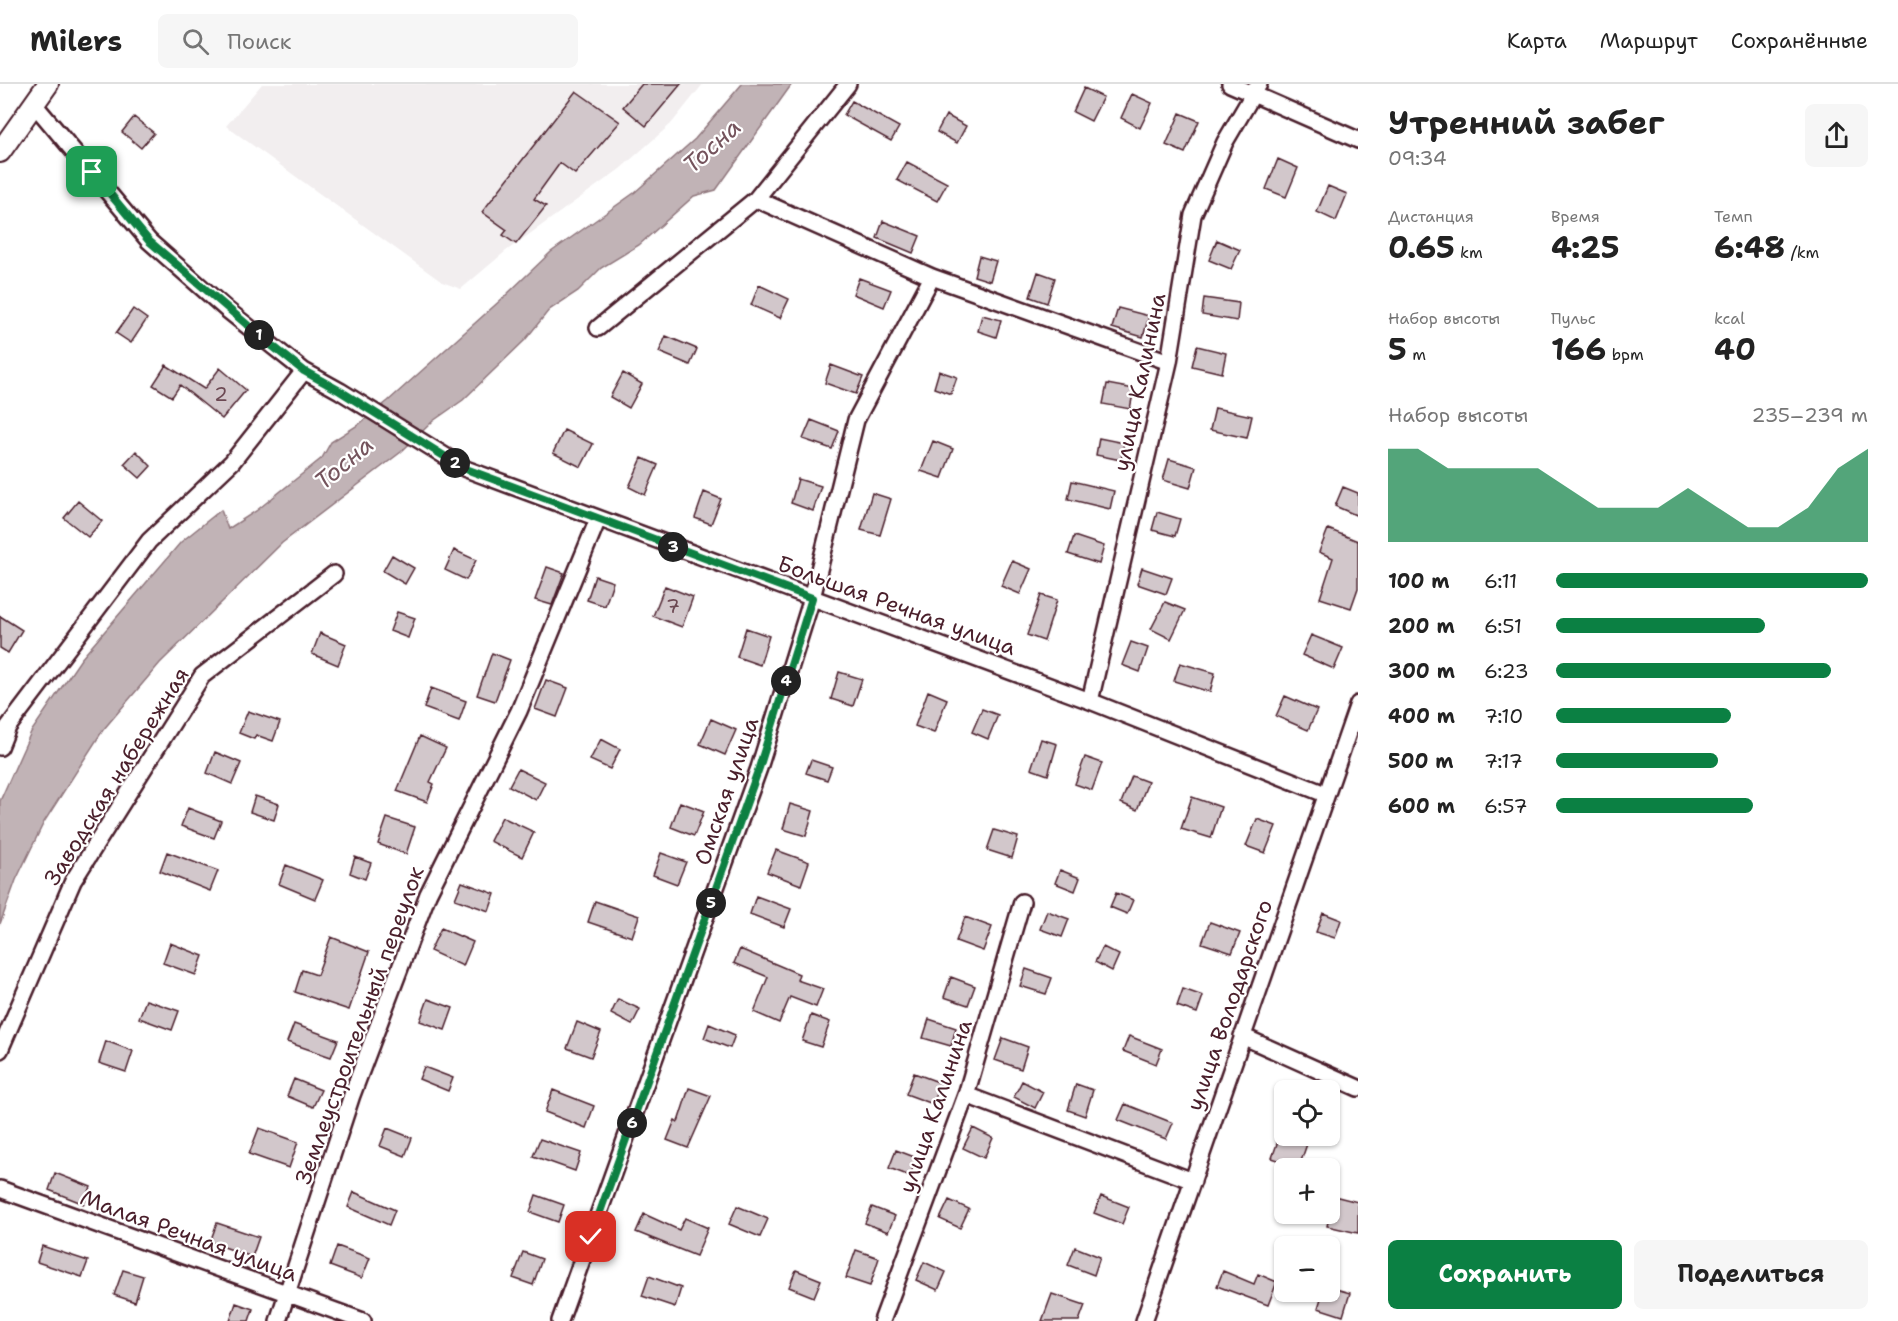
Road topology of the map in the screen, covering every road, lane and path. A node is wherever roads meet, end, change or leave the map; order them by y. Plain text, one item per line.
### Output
1 (48, 84) edge
2 (848, 84) edge
3 (1230, 84) edge
4 (1256, 89) edge
5 (34, 104) junction
6 (1358, 140) edge
7 (0, 152) edge
8 (756, 199) junction
9 (932, 277) junction
10 (598, 328) dead end
11 (1170, 362) junction
12 (304, 371) junction
13 (598, 519) junction
14 (334, 574) dead end
15 (812, 598) junction
16 (1090, 701) junction
17 (1358, 704) edge
18 (0, 747) edge
19 (1325, 794) junction
20 (1022, 902) dead end
21 (1242, 1036) junction
22 (0, 1050) edge
23 (1358, 1088) edge
24 (966, 1095) junction
25 (1193, 1181) junction
26 (0, 1189) edge
27 (287, 1295) junction
28 (278, 1321) edge
29 (363, 1321) edge
30 (560, 1321) edge
31 (882, 1321) edge
32 (1144, 1321) edge

1 - 5 street
2 - 8 street
3 - 4 street
4 - 6 street
4 - 11 street, улица Калинина
5 - 7 street
5 - 12 street, Большая Речная улица
8 - 9 street
8 - 10 street
9 - 11 street
9 - 15 street, Омская улица
11 - 16 street, улица Калинина
12 - 13 street, Большая Речная улица
12 - 18 street
13 - 15 street, Большая Речная улица
13 - 27 street, Землеустроительный переулок
14 - 22 street, Заводская набережная
15 - 16 street, Большая Речная улица
15 - 30 street, Омская улица
16 - 19 street, Большая Речная улица
17 - 19 street, улица Володарского
19 - 21 street, улица Володарского
20 - 24 street, улица Калинина
21 - 23 street
21 - 25 street, улица Володарского
24 - 25 street
24 - 31 street, улица Калинина
25 - 32 street, улица Володарского
26 - 27 street, Малая Речная улица
27 - 28 street, Землеустроительный переулок
27 - 29 street, Малая Речная улица

